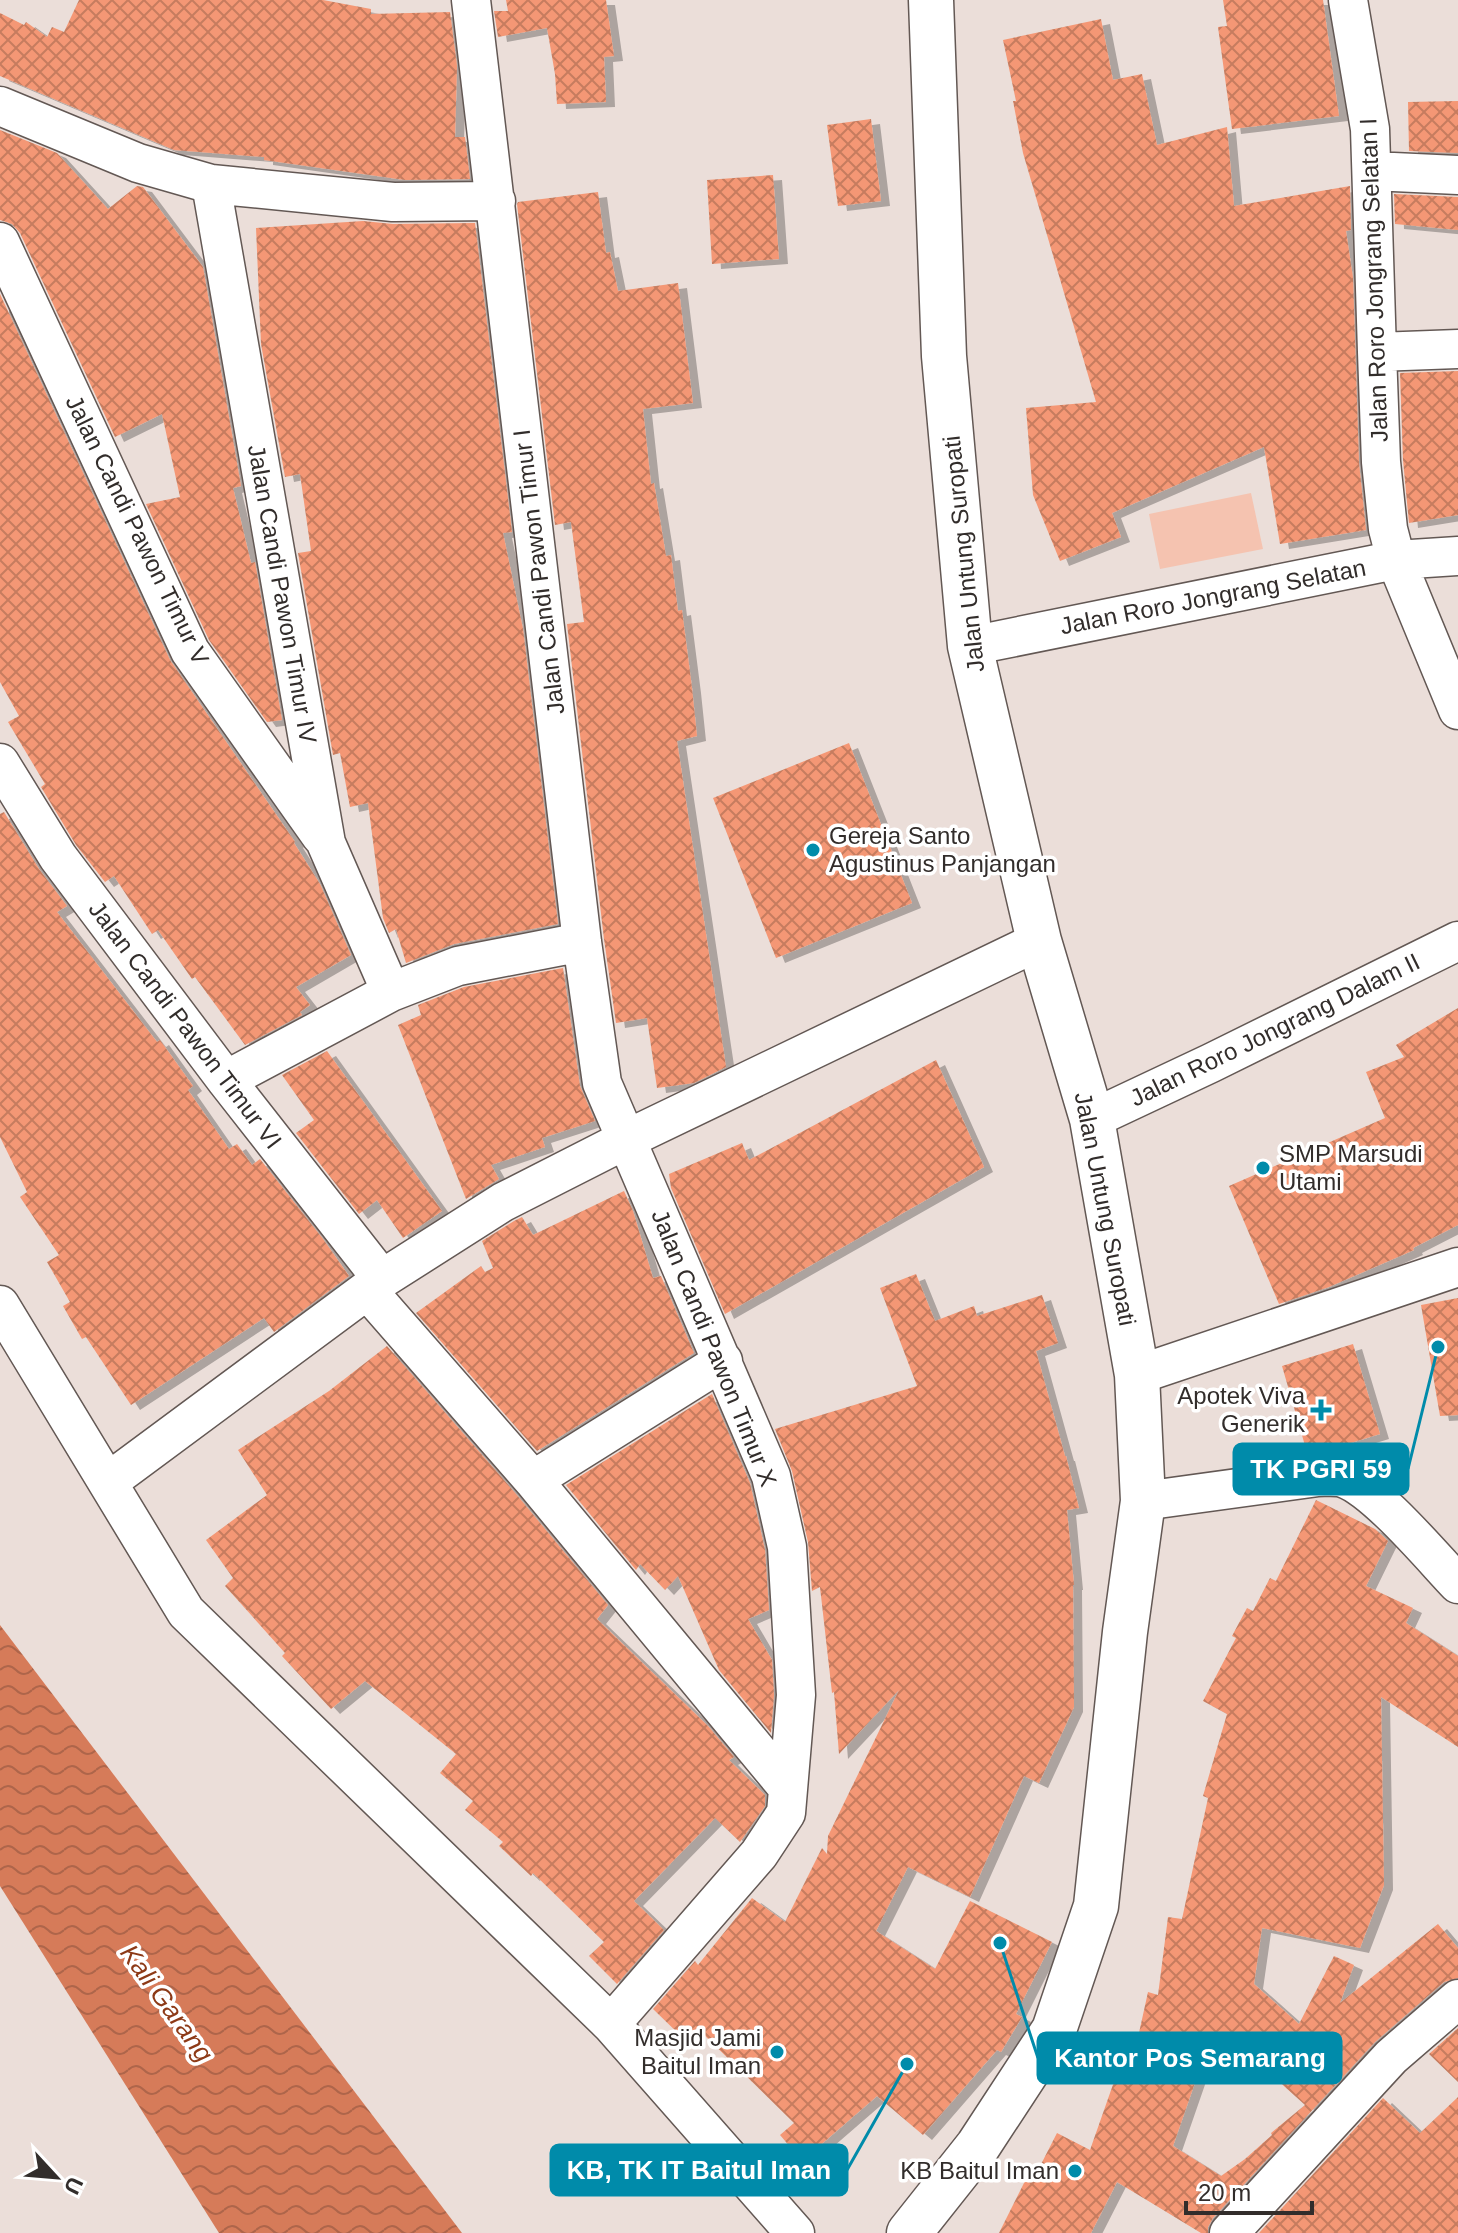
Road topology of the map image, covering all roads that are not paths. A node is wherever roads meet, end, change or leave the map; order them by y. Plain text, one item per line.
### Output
1 (471, 0) edge
2 (931, 0) edge
3 (1348, 0) edge
4 (0, 106) edge
5 (1372, 171) junction
6 (1458, 175) edge
7 (211, 184) junction
8 (496, 201) junction
9 (0, 242) edge
10 (1458, 349) edge
11 (1377, 352) junction
12 (1458, 556) edge
13 (1396, 560) junction
14 (970, 646) junction
15 (1458, 710) edge
16 (0, 763) edge
17 (326, 843) junction
18 (1039, 941) junction
19 (1458, 941) edge
20 (582, 942) junction
21 (391, 992) junction
22 (226, 1080) junction
23 (1092, 1119) junction
24 (627, 1139) junction
25 (1458, 1267) edge
26 (375, 1284) junction
27 (0, 1305) edge
28 (723, 1361) junction
29 (1137, 1375) junction
30 (533, 1480) junction
31 (108, 1482) junction
32 (1143, 1501) junction
33 (1458, 1584) edge
34 (788, 1788) junction
35 (1458, 1999) edge
36 (611, 2024) junction
37 (795, 2233) edge
38 (909, 2233) edge
39 (1229, 2233) edge

1 - 8 street, Jalan Candi Pawon Timur I
2 - 14 main road, Jalan Untung Suropati
3 - 5 street, Jalan Roro Jongrang Selatan I
4 - 7 street
5 - 6 street
5 - 11 street, Jalan Roro Jongrang Selatan I
7 - 8 street
7 - 17 street, Jalan Candi Pawon Timur IV
8 - 20 street, Jalan Candi Pawon Timur I
9 - 17 street, Jalan Candi Pawon Timur V
10 - 11 street
11 - 13 street, Jalan Roro Jongrang Selatan I
12 - 13 street, Jalan Roro Jongrang Selatan
13 - 14 street, Jalan Roro Jongrang Selatan
13 - 15 street, Jalan Roro Jongrang Selatan I
14 - 18 main road, Jalan Untung Suropati
16 - 22 street, Jalan Candi Pawon Timur VI
17 - 21 street, Jalan Candi Pawon Timur IV
18 - 23 main road, Jalan Untung Suropati
18 - 24 street
19 - 23 street, Jalan Roro Jongrang Dalam II
20 - 21 street
20 - 24 street, Jalan Candi Pawon Timur I
21 - 22 street
22 - 26 street, Jalan Candi Pawon Timur VI
23 - 29 main road, Jalan Untung Suropati
24 - 26 street
24 - 28 street, Jalan Candi Pawon Timur X
25 - 29 street
26 - 30 street, Jalan Candi Pawon Timur VI
26 - 31 street
27 - 31 street
28 - 30 street
28 - 34 street, Jalan Candi Pawon Timur X
29 - 32 main road, Jalan Untung Suropati
30 - 34 street, Jalan Candi Pawon Timur VI
31 - 36 street
32 - 33 street
32 - 38 main road, Jalan Untung Suropati
34 - 36 street, Jalan Candi Pawon Timur X
35 - 39 street
36 - 37 street

